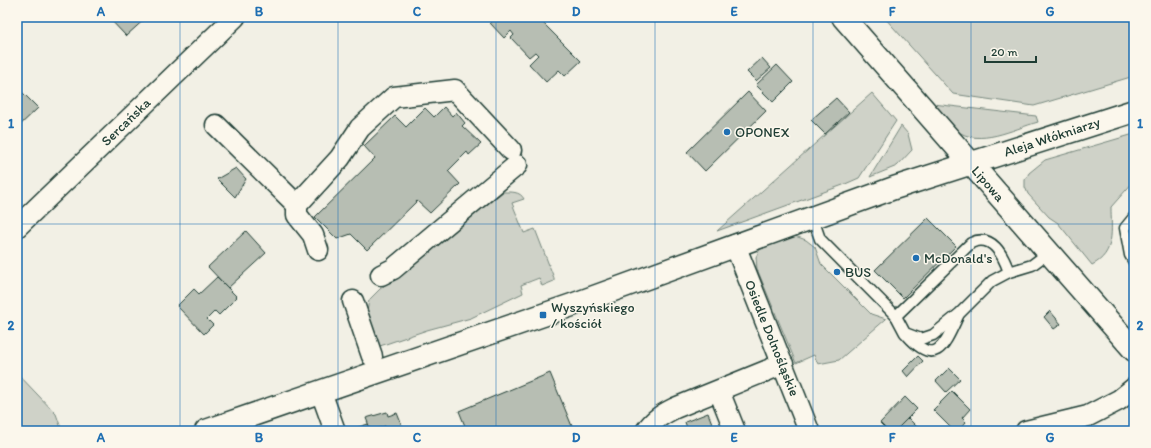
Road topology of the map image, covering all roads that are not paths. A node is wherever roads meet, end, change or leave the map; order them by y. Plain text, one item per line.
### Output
1 (235, 17) edge
2 (843, 17) edge
3 (1134, 111) edge
4 (216, 125) dead end
5 (970, 163) junction
6 (296, 205) junction
7 (812, 216) junction
8 (1134, 217) edge
9 (17, 227) edge
10 (735, 245) junction
11 (318, 250) dead end
12 (1048, 253) junction
13 (1134, 262) edge
14 (1009, 272) junction
15 (381, 275) dead end
16 (353, 301) dead end
17 (959, 314) junction
18 (896, 316) junction
19 (905, 333) junction
20 (1132, 344) edge
21 (372, 356) dead end
22 (783, 364) junction
23 (1134, 388) edge
24 (719, 391) junction
25 (321, 392) junction
26 (1060, 427) edge
27 (206, 431) edge
28 (335, 431) edge
29 (646, 431) edge
30 (735, 431) edge
31 (809, 431) edge
32 (1026, 431) edge

1 - 9 street, Sercańska
2 - 5 street, Lipowa
3 - 5 street, Aleja Włókniarzy
4 - 6 street
5 - 7 street, Aleja Włókniarzy
5 - 12 street, Lipowa
6 - 11 street
6 - 15 street
7 - 10 street, Aleja Włókniarzy
7 - 18 lane
8 - 13 lane
10 - 22 street, Osiedle Dolnośląskie
10 - 25 street, Aleja Włókniarzy
12 - 14 lane
12 - 20 street, Lipowa
14 - 17 lane
14 - 18 lane
16 - 21 street
17 - 19 lane
17 - 19 lane
18 - 19 lane
22 - 24 street
22 - 31 street, Osiedle Dolnośląskie
23 - 26 street
24 - 29 street
24 - 30 street
25 - 27 street, Aleja Włókniarzy
25 - 28 street
26 - 32 street

